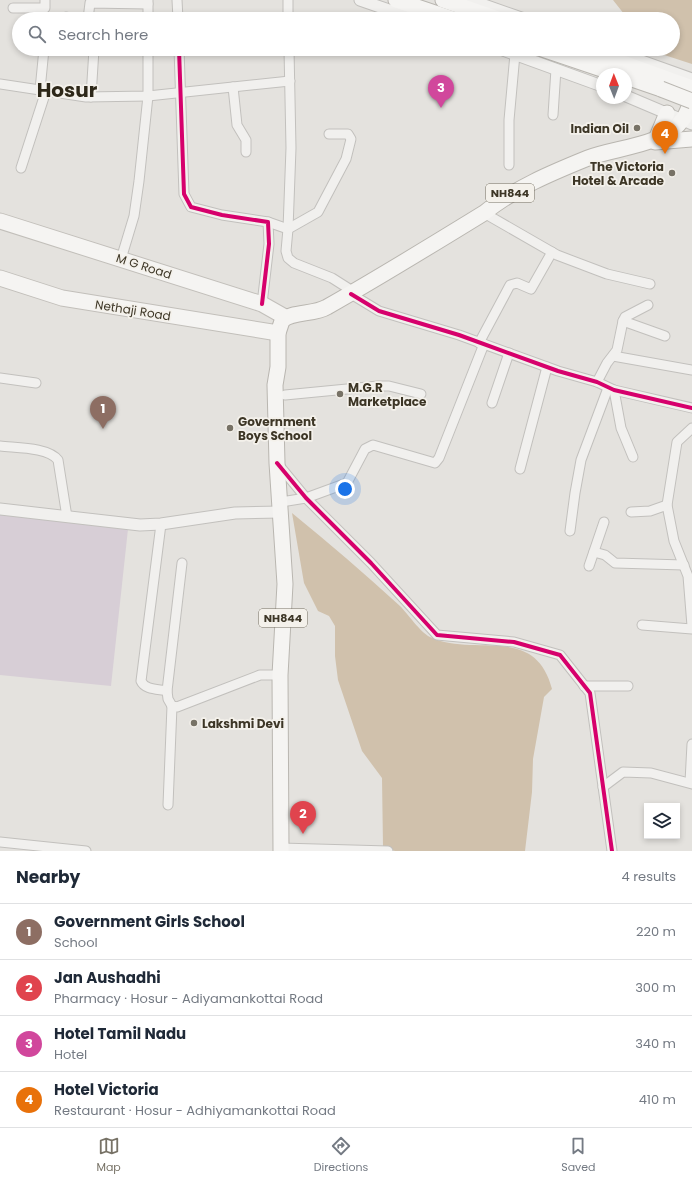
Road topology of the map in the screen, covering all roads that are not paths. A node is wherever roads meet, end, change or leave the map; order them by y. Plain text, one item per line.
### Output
1 (45, 0) edge
2 (177, 0) edge
3 (288, 0) edge
4 (360, 0) edge
5 (396, 0) edge
6 (443, 0) edge
7 (476, 1) edge
8 (148, 2) edge
9 (13, 8) dead end
10 (89, 12) edge
11 (178, 12) edge
12 (288, 12) edge
13 (395, 12) edge
14 (432, 12) edge
15 (478, 12) edge
16 (505, 12) edge
17 (44, 56) edge
18 (94, 56) edge
19 (148, 56) edge
20 (179, 56) edge
21 (289, 56) edge
22 (515, 56) edge
23 (520, 56) edge
24 (563, 56) edge
25 (600, 56) edge
26 (628, 56) edge
27 (598, 68) edge
28 (556, 69) junction
29 (632, 78) edge
30 (692, 79) edge
31 (290, 81) junction
32 (0, 84) edge
33 (596, 84) edge
34 (664, 84) junction
35 (233, 87) junction
36 (692, 88) edge
37 (43, 90) junction
38 (181, 92) junction
39 (148, 96) junction
40 (91, 97) junction
41 (632, 98) edge
42 (692, 101) edge
43 (667, 113) junction
44 (553, 115) dead end
45 (687, 122) edge
46 (329, 134) dead end
47 (657, 137) junction
48 (692, 139) edge
49 (642, 144) junction
50 (246, 152) dead end
51 (509, 165) dead end
52 (21, 168) dead end
53 (484, 213) junction
54 (0, 221) edge
55 (268, 222) junction
56 (288, 229) junction
57 (552, 252) junction
58 (121, 259) junction
59 (0, 278) edge
60 (650, 284) dead end
61 (352, 293) junction
62 (262, 304) junction
63 (648, 305) dead end
64 (281, 315) junction
65 (623, 321) junction
66 (273, 332) junction
67 (665, 336) dead end
68 (482, 343) junction
69 (508, 353) junction
70 (613, 356) junction
71 (547, 367) junction
72 (692, 370) edge
73 (0, 378) edge
74 (598, 382) junction
75 (36, 383) dead end
76 (611, 389) junction
77 (280, 390) junction
78 (420, 394) dead end
79 (492, 403) dead end
80 (692, 408) edge
81 (692, 428) edge
82 (0, 446) edge
83 (633, 457) dead end
84 (277, 463) junction
85 (520, 468) dead end
86 (306, 498) junction
87 (667, 505) junction
88 (281, 507) junction
89 (0, 509) edge
90 (631, 512) dead end
91 (67, 516) junction
92 (604, 522) dead end
93 (161, 524) junction
94 (570, 531) dead end
95 (594, 552) junction
96 (182, 563) dead end
97 (684, 564) junction
98 (589, 566) dead end
99 (642, 625) dead end
100 (692, 628) edge
101 (280, 675) junction
102 (584, 686) junction
103 (628, 686) dead end
104 (166, 691) junction
105 (172, 706) junction
106 (692, 744) edge
107 (691, 783) edge
108 (603, 787) junction
109 (168, 805) dead end
110 (0, 842) edge
111 (281, 850) edge
112 (366, 850) edge
113 (86, 851) edge
114 (388, 851) edge
115 (612, 851) edge

1 - 9 street
2 - 11 street
3 - 12 street
4 - 13 street
5 - 14 main road
6 - 15 main road
7 - 16 street
8 - 10 street
17 - 37 street
18 - 40 street
19 - 39 street
20 - 38 street
21 - 31 street
22 - 51 street
23 - 28 street
24 - 27 main road
25 - 34 main road
26 - 30 street
28 - 33 street
28 - 44 street
29 - 34 main road
31 - 35 street
31 - 56 street
32 - 37 street
34 - 36 main road
34 - 42 main road, bridge
35 - 38 street
35 - 50 street
37 - 40 street
37 - 52 street
38 - 39 street
38 - 55 street
39 - 40 street
39 - 58 street
41 - 43 street
42 - 45 main road, NH844
43 - 45 street
43 - 47 main road
45 - 47 main road, NH844
46 - 56 street
47 - 49 main road, NH844
48 - 49 main road
49 - 53 main road, NH844
53 - 57 street
53 - 61 main road, NH844
54 - 58 main road, M G Road
55 - 56 street
55 - 62 street
56 - 61 street
57 - 60 street
57 - 68 street
58 - 62 main road, M G Road
59 - 66 main road, Nethaji Road
61 - 64 main road, NH844
61 - 68 street
62 - 64 main road, M G Road
63 - 65 street
64 - 66 main road, NH844
65 - 67 street
65 - 70 street
66 - 77 main road, NH844
68 - 69 street
68 - 86 street
69 - 71 street
69 - 79 street
70 - 72 street
70 - 74 street
71 - 74 street
71 - 85 street
73 - 75 street
74 - 76 street
76 - 80 street
76 - 83 street
76 - 94 street
77 - 78 street
77 - 84 main road, NH844
81 - 87 street
82 - 91 street
84 - 86 street
84 - 88 main road, NH844
86 - 88 street
86 - 102 street
87 - 90 street
87 - 97 street
88 - 93 street
88 - 101 main road, NH844
89 - 91 street
91 - 93 street
92 - 95 street
93 - 104 street
95 - 97 street
95 - 98 street
96 - 104 street
97 - 100 street
99 - 100 street
101 - 105 street
101 - 111 main road, NH844
102 - 103 street
102 - 108 street
104 - 105 street
105 - 109 street
106 - 107 street
107 - 108 street
108 - 115 street
110 - 113 street
111 - 112 street
112 - 114 street

